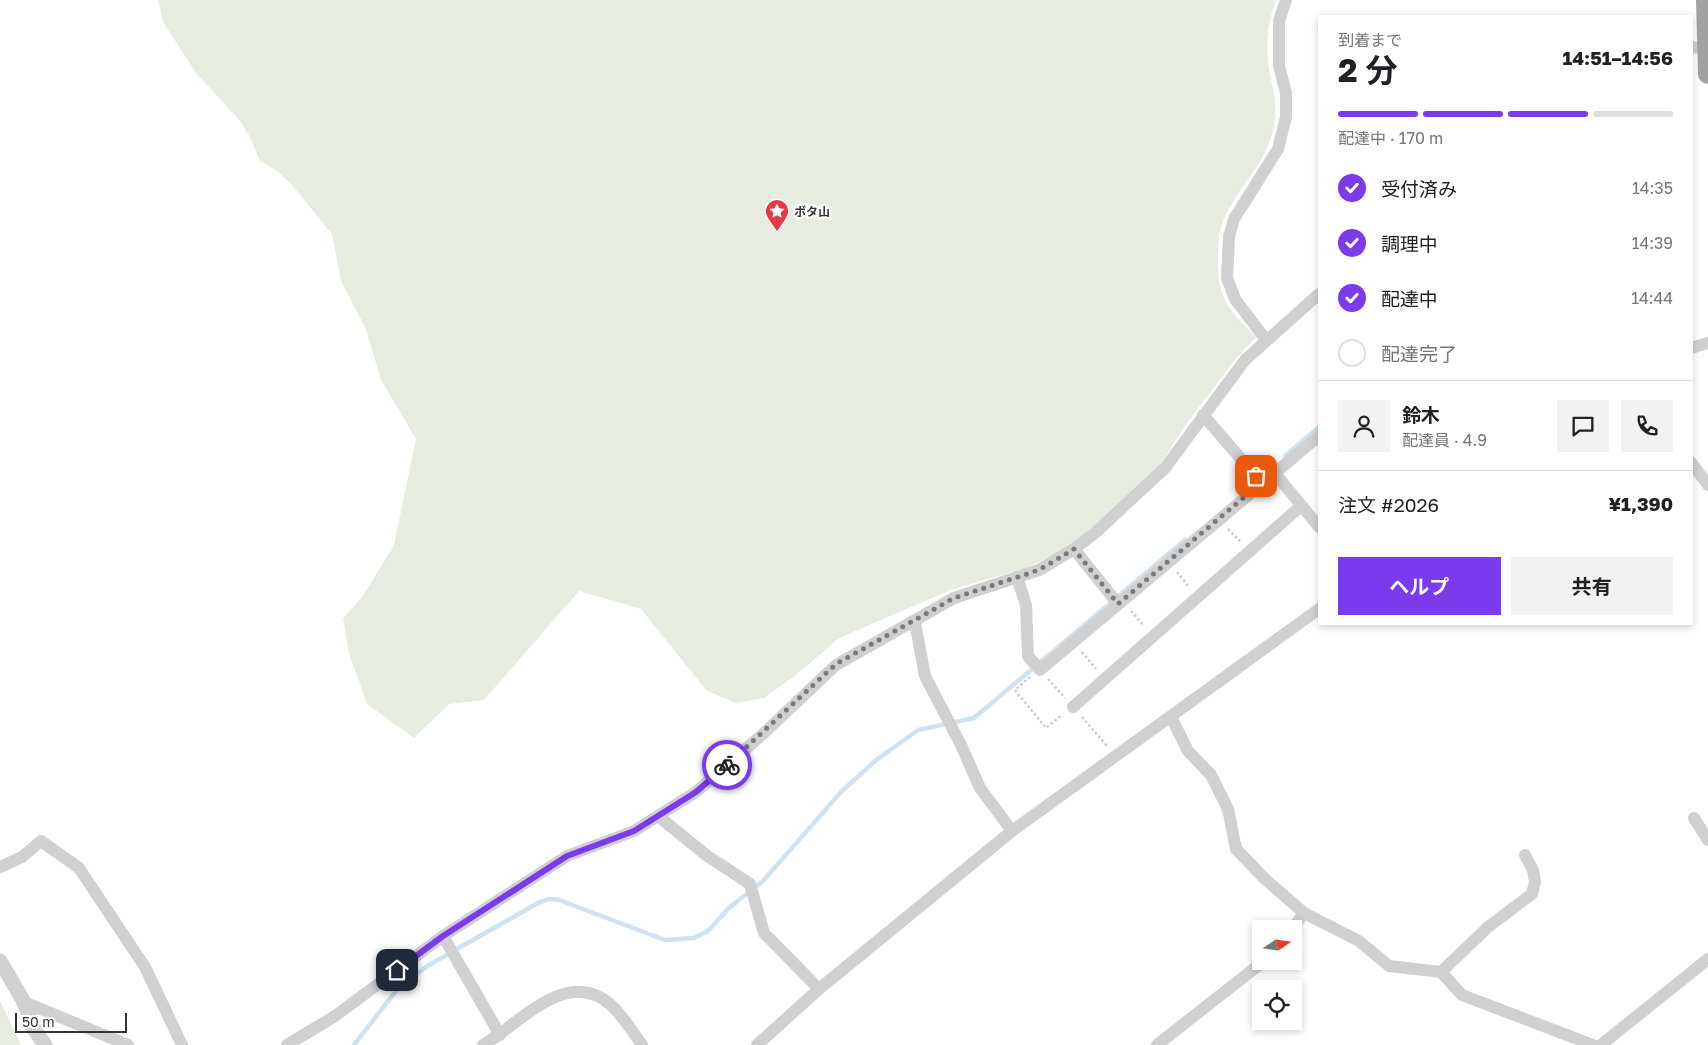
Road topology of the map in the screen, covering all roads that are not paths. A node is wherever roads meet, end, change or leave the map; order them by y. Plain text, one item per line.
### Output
1 (1286, 0) edge
2 (1706, 0) edge
3 (1699, 47) edge
4 (1708, 74) edge
5 (1318, 295) edge
6 (1266, 340) junction
7 (1708, 343) edge
8 (1693, 347) edge
9 (1203, 415) junction
10 (1318, 437) edge
11 (1693, 465) edge
12 (1274, 472) junction
13 (1259, 480) junction
14 (1708, 484) edge
15 (1302, 506) junction
16 (1318, 527) edge
17 (1074, 549) junction
18 (1017, 577) junction
19 (1117, 599) junction
20 (1318, 610) edge
21 (915, 622) junction
22 (1073, 706) road end
23 (1171, 717) junction
24 (658, 816) junction
25 (1694, 818) dead end
26 (1012, 831) junction
27 (1708, 840) edge
28 (1525, 855) dead end
29 (0, 868) edge
30 (1304, 913) junction
31 (1299, 920) edge
32 (446, 941) junction
33 (1708, 959) edge
34 (0, 961) edge
35 (1252, 970) edge
36 (1441, 972) junction
37 (819, 989) junction
38 (24, 1002) junction
39 (500, 1035) junction
40 (766, 1042) edge
41 (45, 1045) edge
42 (128, 1045) edge
43 (182, 1045) edge
44 (287, 1045) edge
45 (483, 1045) edge
46 (642, 1045) edge
47 (1156, 1045) edge
48 (1593, 1045) edge
49 (1601, 1045) edge

1 - 6 street
2 - 3 highway
3 - 4 highway
5 - 6 street
6 - 9 street
7 - 8 street
9 - 13 street
9 - 17 street
10 - 12 street
11 - 14 street
12 - 13 street
12 - 15 street
13 - 19 street
15 - 16 street
15 - 22 street
17 - 18 street
17 - 19 street
18 - 19 street
18 - 21 street
20 - 23 street
21 - 24 street
21 - 26 street
23 - 26 street
23 - 30 street
24 - 32 street
24 - 37 street
25 - 27 street
26 - 37 street
28 - 36 street
29 - 43 street
30 - 31 street
30 - 36 street
32 - 39 street
32 - 44 street
33 - 49 street
34 - 38 street
35 - 47 street
36 - 48 street
37 - 40 street
38 - 41 street
38 - 42 street
39 - 45 street
39 - 46 street

